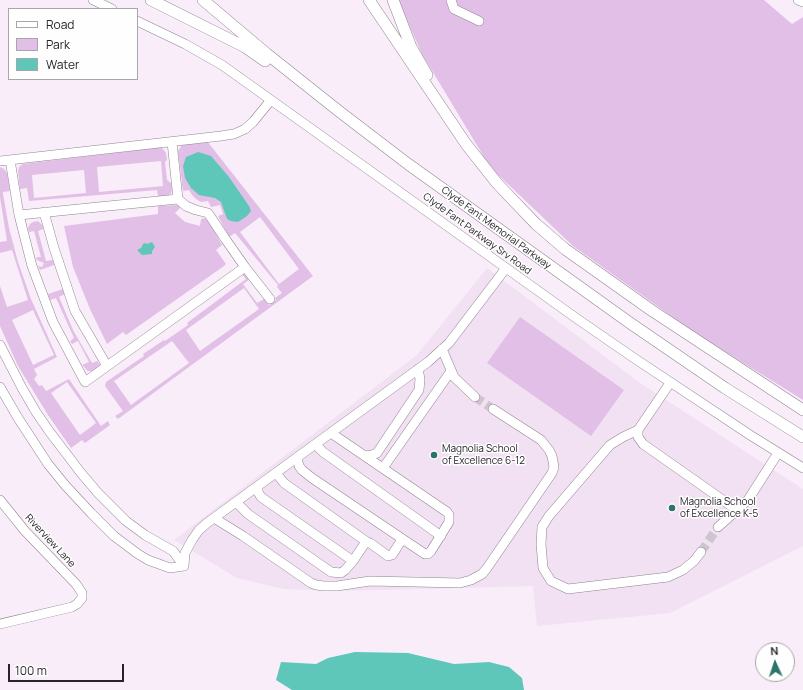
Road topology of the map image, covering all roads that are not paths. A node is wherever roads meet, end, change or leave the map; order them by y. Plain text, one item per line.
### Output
1 (93, 0) edge
2 (151, 0) edge
3 (202, 0) edge
4 (369, 0) edge
5 (393, 0) edge
6 (451, 0) edge
7 (798, 0) edge
8 (803, 2) edge
9 (110, 8) edge
10 (138, 21) edge
11 (479, 21) dead end
12 (311, 90) junction
13 (271, 100) junction
14 (172, 142) junction
15 (466, 144) junction
16 (10, 160) junction
17 (0, 161) edge
18 (178, 199) junction
19 (44, 212) junction
20 (19, 215) junction
21 (245, 267) junction
22 (506, 268) junction
23 (270, 299) dead end
24 (0, 344) edge
25 (442, 349) junction
26 (107, 366) junction
27 (418, 369) junction
28 (451, 371) junction
29 (670, 382) junction
30 (0, 388) edge
31 (475, 397) tunnel mouth
32 (493, 409) tunnel mouth
33 (803, 410) edge
34 (638, 430) junction
35 (331, 433) junction
36 (803, 436) edge
37 (317, 443) junction
38 (778, 453) junction
39 (365, 456) junction
40 (297, 458) junction
41 (383, 468) junction
42 (803, 468) edge
43 (276, 473) junction
44 (258, 486) junction
45 (0, 500) edge
46 (237, 502) junction
47 (737, 510) junction
48 (214, 518) junction
49 (718, 528) tunnel mouth
50 (440, 536) junction
51 (404, 540) junction
52 (368, 542) junction
53 (701, 552) tunnel mouth
54 (353, 561) junction
55 (184, 566) junction
56 (0, 624) edge

1 - 9 street
2 - 12 main road
3 - 12 main road, Clyde Fant Memorial Parkway
4 - 15 main road
5 - 15 main road
6 - 11 street
7 - 8 street
10 - 13 street, Clyde Fant Parkway Srv Road
12 - 36 main road, Clyde Fant Memorial Parkway
13 - 14 street
13 - 22 street, Clyde Fant Parkway Srv Road
14 - 16 street
14 - 18 street
15 - 33 main road
16 - 17 street
16 - 20 street
18 - 19 street
18 - 21 street
19 - 20 street
19 - 26 street
20 - 26 street
21 - 23 street
21 - 26 street
22 - 25 street
22 - 29 street, Clyde Fant Parkway Srv Road
24 - 55 street
25 - 27 street
25 - 28 street
27 - 35 street
27 - 39 street
28 - 31 street
28 - 41 street
29 - 34 street
29 - 38 street, Clyde Fant Parkway Srv Road
30 - 55 street
32 - 48 street
34 - 47 street
34 - 53 street
35 - 37 street
35 - 39 street
37 - 40 street
37 - 50 street
38 - 42 street, Clyde Fant Parkway Srv Road
38 - 47 street
39 - 41 street
40 - 43 street
40 - 51 street
41 - 50 street
43 - 44 street
43 - 52 street
44 - 46 street
44 - 54 street
45 - 56 street, Riverview Lane
46 - 48 street
46 - 54 street
47 - 49 street
48 - 55 street
50 - 51 street
51 - 52 street
52 - 54 street

